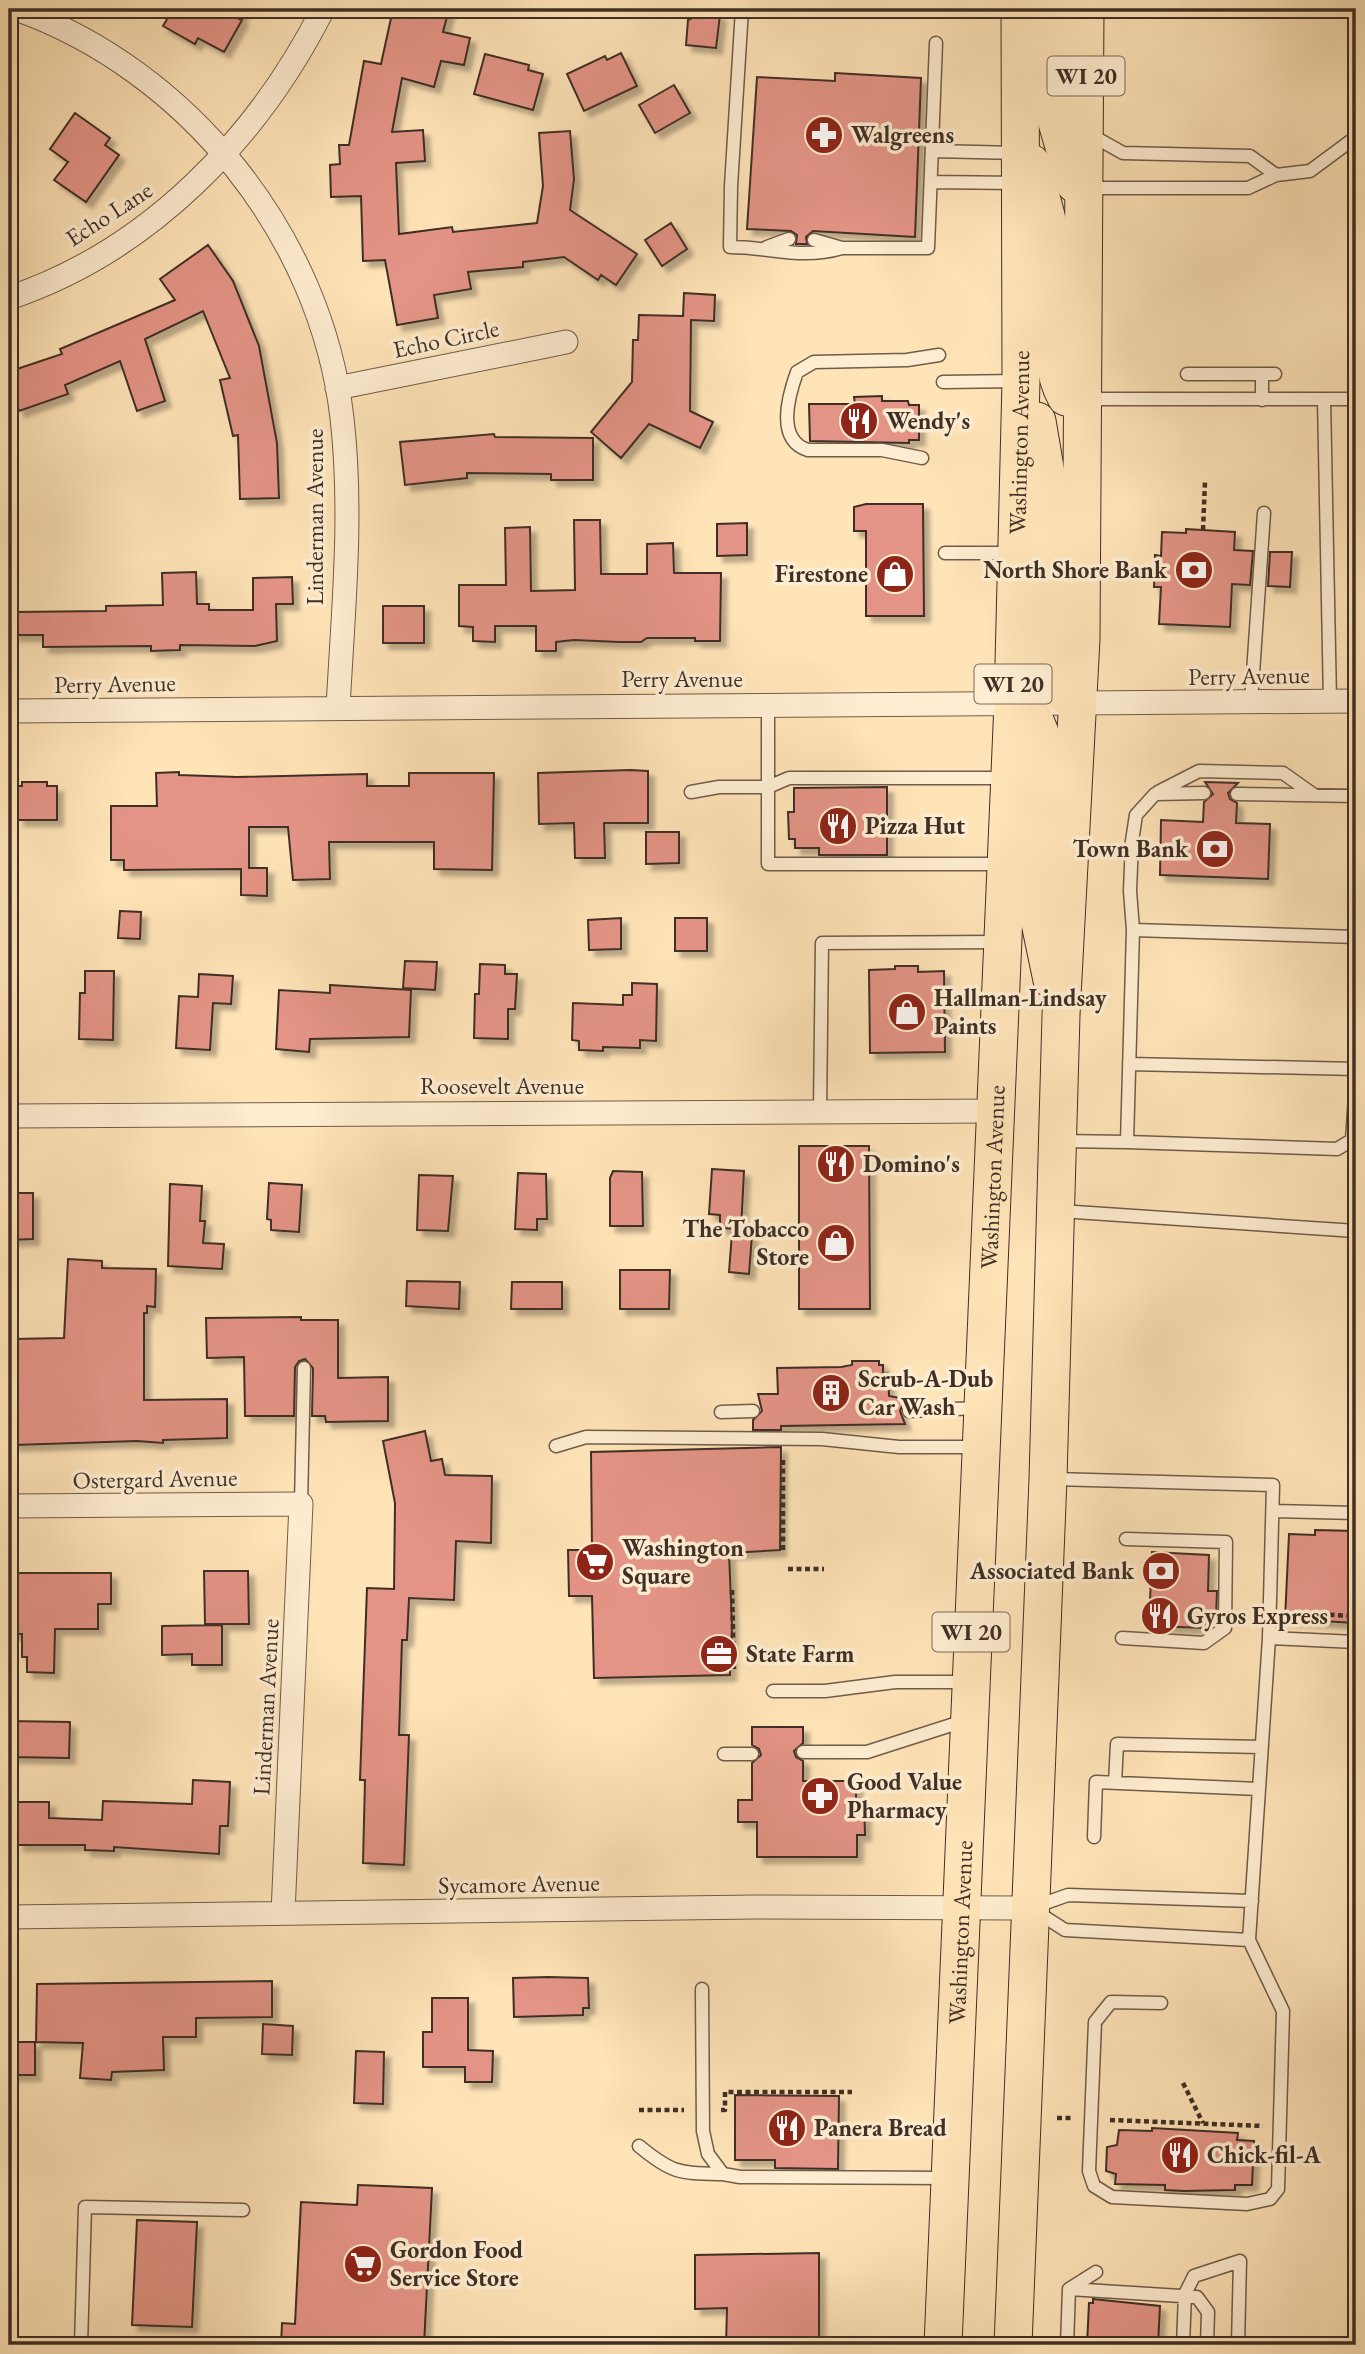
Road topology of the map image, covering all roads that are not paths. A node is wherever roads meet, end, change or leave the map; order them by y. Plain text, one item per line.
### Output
1 (16, 9) edge
2 (323, 9) edge
3 (743, 9) edge
4 (1020, 9) edge
5 (1048, 9) edge
6 (1085, 9) edge
7 (936, 43) dead end
8 (1086, 132) junction
9 (1356, 137) edge
10 (933, 151) junction
11 (1019, 154) junction
12 (224, 155) junction
13 (1276, 175) junction
14 (932, 182) junction
15 (1084, 200) junction
16 (789, 239) dead end
17 (814, 240) dead end
18 (767, 247) junction
19 (842, 248) junction
20 (9, 298) edge
21 (566, 342) dead end
22 (939, 355) dead end
23 (1187, 374) dead end
24 (1021, 381) junction
25 (943, 382) dead end
26 (337, 388) junction
27 (1084, 399) junction
28 (1356, 399) edge
29 (1262, 400) junction
30 (1324, 400) junction
31 (922, 458) dead end
32 (1264, 513) dead end
33 (945, 553) dead end
34 (1017, 553) junction
35 (1330, 701) junction
36 (1356, 701) edge
37 (1251, 702) junction
38 (1014, 703) junction
39 (768, 705) junction
40 (1077, 705) junction
41 (338, 708) junction
42 (9, 711) edge
43 (1009, 778) junction
44 (768, 787) junction
45 (691, 792) dead end
46 (1204, 793) dead end
47 (1155, 794) junction
48 (1237, 794) dead end
49 (1314, 795) junction
50 (1356, 796) edge
51 (1004, 864) junction
52 (1133, 930) junction
53 (1356, 937) edge
54 (1000, 942) junction
55 (1060, 1015) junction
56 (1129, 1064) junction
57 (1356, 1069) edge
58 (1356, 1082) edge
59 (820, 1110) junction
60 (996, 1111) junction
61 (9, 1116) edge
62 (1056, 1141) junction
63 (1127, 1142) junction
64 (1054, 1211) junction
65 (1356, 1231) edge
66 (304, 1368) dead end
67 (982, 1408) junction
68 (753, 1411) dead end
69 (909, 1411) dead end
70 (721, 1412) dead end
71 (556, 1446) dead end
72 (980, 1447) junction
73 (1048, 1479) junction
74 (301, 1504) junction
75 (9, 1506) edge
76 (1273, 1511) junction
77 (1356, 1513) edge
78 (1126, 1539) dead end
79 (1122, 1638) dead end
80 (1269, 1638) junction
81 (1356, 1642) edge
82 (969, 1682) junction
83 (773, 1691) dead end
84 (967, 1720) junction
85 (1262, 1747) junction
86 (803, 1752) dead end
87 (724, 1754) dead end
88 (752, 1754) dead end
89 (1115, 1783) junction
90 (1259, 1789) junction
91 (1094, 1838) dead end
92 (1252, 1901) junction
93 (962, 1906) junction
94 (1031, 1908) junction
95 (283, 1913) junction
96 (9, 1917) edge
97 (1249, 1940) junction
98 (702, 1989) dead end
99 (1161, 2003) dead end
100 (639, 2146) dead end
101 (723, 2174) junction
102 (949, 2178) junction
103 (243, 2210) dead end
104 (1096, 2272) dead end
105 (1069, 2289) junction
106 (1185, 2294) junction
107 (81, 2345) edge
108 (943, 2345) edge
109 (1013, 2345) edge
110 (1067, 2345) edge
111 (1183, 2345) edge
112 (1207, 2345) edge
113 (1238, 2345) edge

1 - 12 street, Linderman Avenue
2 - 12 street
3 - 18 lane
4 - 11 main road, Washington Avenue / WI 20
5 - 15 main road
6 - 8 main road, WI 20
7 - 10 lane
8 - 13 lane
8 - 15 main road, WI 20
9 - 13 lane
10 - 11 lane
10 - 14 lane
11 - 14 lane
11 - 24 main road, Washington Avenue / WI 20
11 - 27 main road
12 - 20 street, Echo Lane
12 - 26 street, Linderman Avenue
13 - 15 lane
14 - 19 lane
15 - 27 main road, WI 20
16 - 18 lane
17 - 19 lane
18 - 19 lane
21 - 26 street, Echo Circle
22 - 31 lane
23 - 29 lane
24 - 25 lane
24 - 34 main road, Washington Avenue / WI 20
24 - 40 main road
26 - 41 street, Linderman Avenue
27 - 29 lane
27 - 40 main road, WI 20
28 - 30 lane
29 - 30 lane
30 - 35 lane
32 - 37 lane
33 - 34 lane
34 - 38 main road, Washington Avenue / WI 20
35 - 36 street, Perry Avenue
35 - 37 street, Perry Avenue
37 - 40 street, Perry Avenue
38 - 39 street, Perry Avenue
38 - 40 street, Perry Avenue
38 - 43 main road, Washington Avenue / WI 20
38 - 55 main road
39 - 41 street, Perry Avenue
39 - 44 lane
40 - 55 main road, WI 20
41 - 42 street, Perry Avenue
43 - 44 lane
43 - 51 main road, Washington Avenue / WI 20
44 - 45 lane
44 - 51 lane
46 - 47 lane
47 - 49 lane
47 - 52 lane
48 - 49 lane
49 - 50 lane
51 - 54 main road, Washington Avenue / WI 20
52 - 53 lane
52 - 56 lane
54 - 59 lane
54 - 60 main road, Washington Avenue / WI 20
55 - 62 main road, WI 20
56 - 57 lane
56 - 63 lane
58 - 63 lane
59 - 60 street, Roosevelt Avenue
59 - 61 street, Roosevelt Avenue
60 - 67 main road, Washington Avenue / WI 20
62 - 63 lane
62 - 64 main road, WI 20
64 - 65 lane
64 - 73 main road, WI 20
66 - 74 lane
67 - 69 lane
67 - 72 main road, Washington Avenue / WI 20
68 - 70 lane
71 - 72 lane
72 - 82 main road, Washington Avenue / WI 20
73 - 76 lane
73 - 94 main road, WI 20
74 - 75 street, Ostergard Avenue
74 - 95 street, Linderman Avenue
76 - 77 lane
76 - 80 lane
78 - 79 lane
80 - 81 lane
80 - 85 lane
82 - 83 lane
82 - 84 main road, Washington Avenue / WI 20
84 - 86 lane
84 - 93 main road, Washington Avenue / WI 20
85 - 89 lane
85 - 90 lane
87 - 88 lane
89 - 90 lane
89 - 91 lane
90 - 92 lane
92 - 94 lane
92 - 97 lane
93 - 94 street, Sycamore Avenue
93 - 95 street, Sycamore Avenue
93 - 102 main road, Washington Avenue / WI 20
94 - 97 lane
94 - 109 main road, WI 20
95 - 96 street, Sycamore Avenue
97 - 99 lane
98 - 101 lane
100 - 101 lane
101 - 102 lane
102 - 108 main road, Washington Avenue / WI 20
103 - 107 lane
104 - 105 lane
105 - 106 lane
105 - 110 lane
106 - 111 lane
106 - 112 lane
106 - 113 lane

